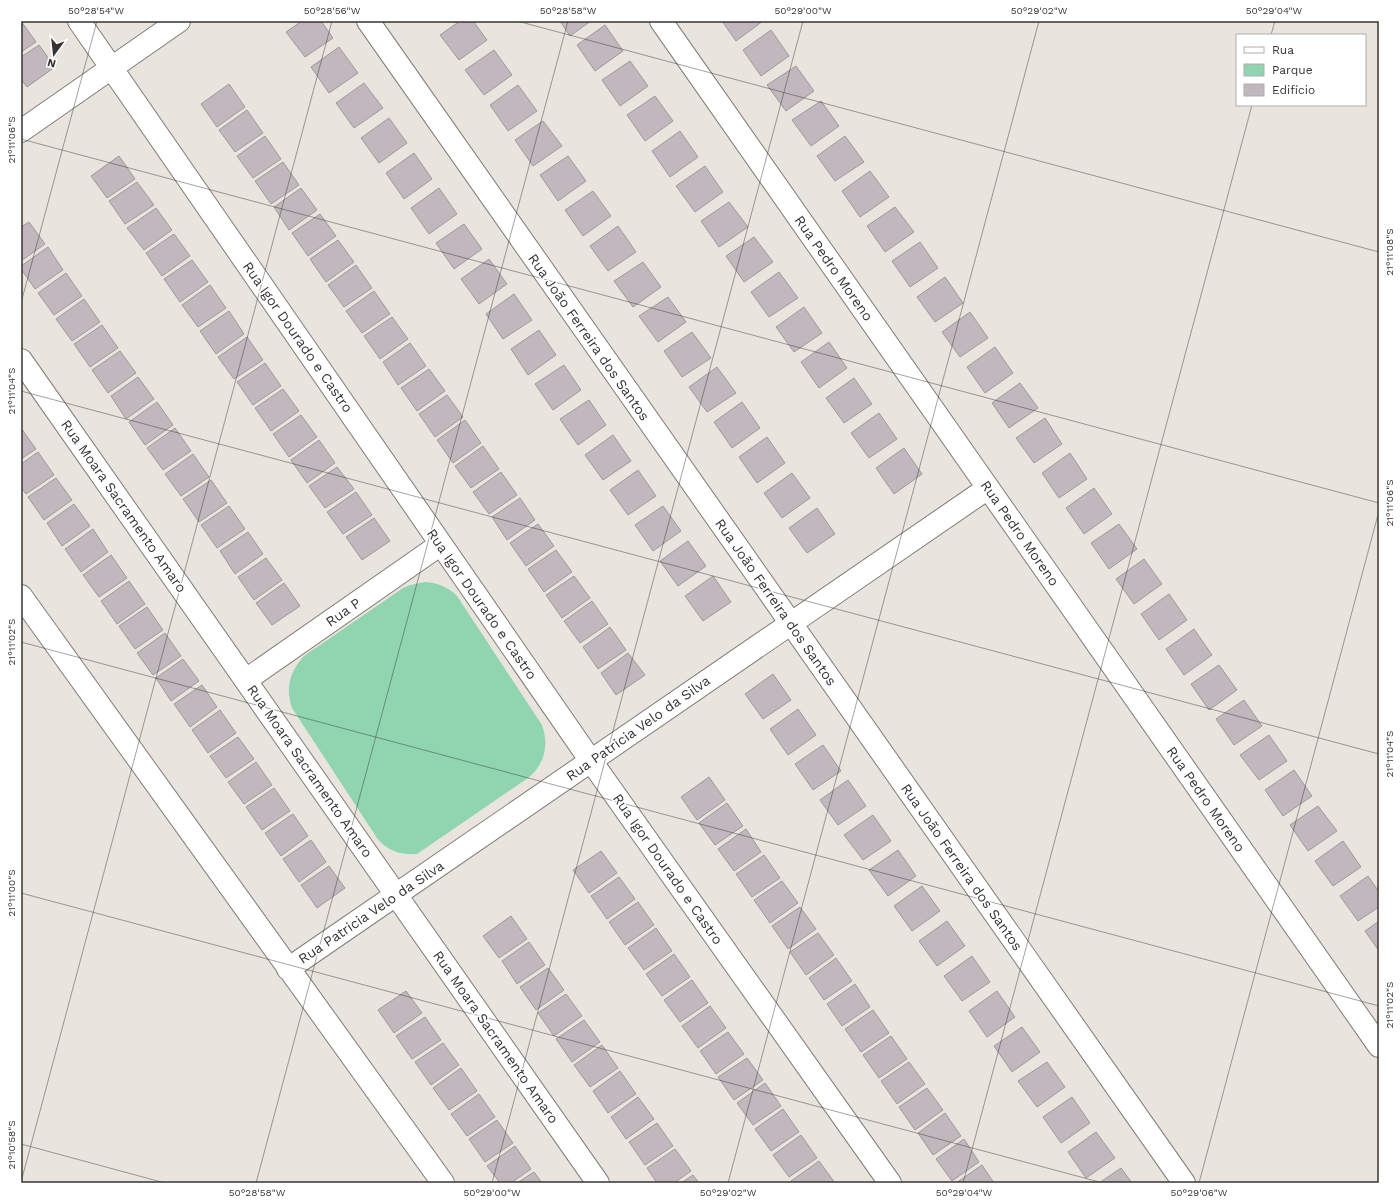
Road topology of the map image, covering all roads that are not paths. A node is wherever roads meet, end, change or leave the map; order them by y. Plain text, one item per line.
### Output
1 (79, 21) edge
2 (179, 21) edge
3 (368, 21) edge
4 (661, 21) edge
5 (112, 68) junction
6 (21, 130) edge
7 (21, 360) edge
8 (988, 488) junction
9 (441, 544) junction
10 (21, 596) edge
11 (791, 623) junction
12 (246, 680) junction
13 (591, 761) junction
14 (396, 895) junction
15 (288, 969) junction
16 (1379, 1046) edge
17 (443, 1183) edge
18 (598, 1183) edge
19 (890, 1183) edge
20 (1184, 1183) edge

1 - 5 street, Rua Igor Dourado e Castro
2 - 5 street
3 - 11 street, Rua João Ferreira dos Santos
4 - 8 street, Rua Pedro Moreno
5 - 6 street
5 - 9 street, Rua Igor Dourado e Castro
7 - 12 street, Rua Moara Sacramento Amaro
8 - 11 street, Rua Patricia Velo da Silva
8 - 16 street, Rua Pedro Moreno
9 - 12 street, Rua P
9 - 13 street, Rua Igor Dourado e Castro
10 - 15 street
11 - 13 street, Rua Patricia Velo da Silva
11 - 20 street, Rua João Ferreira dos Santos
12 - 14 street, Rua Moara Sacramento Amaro
13 - 14 street, Rua Patricia Velo da Silva
13 - 19 street, Rua Igor Dourado e Castro
14 - 15 street, Rua Patricia Velo da Silva
14 - 18 street, Rua Moara Sacramento Amaro
15 - 17 street

